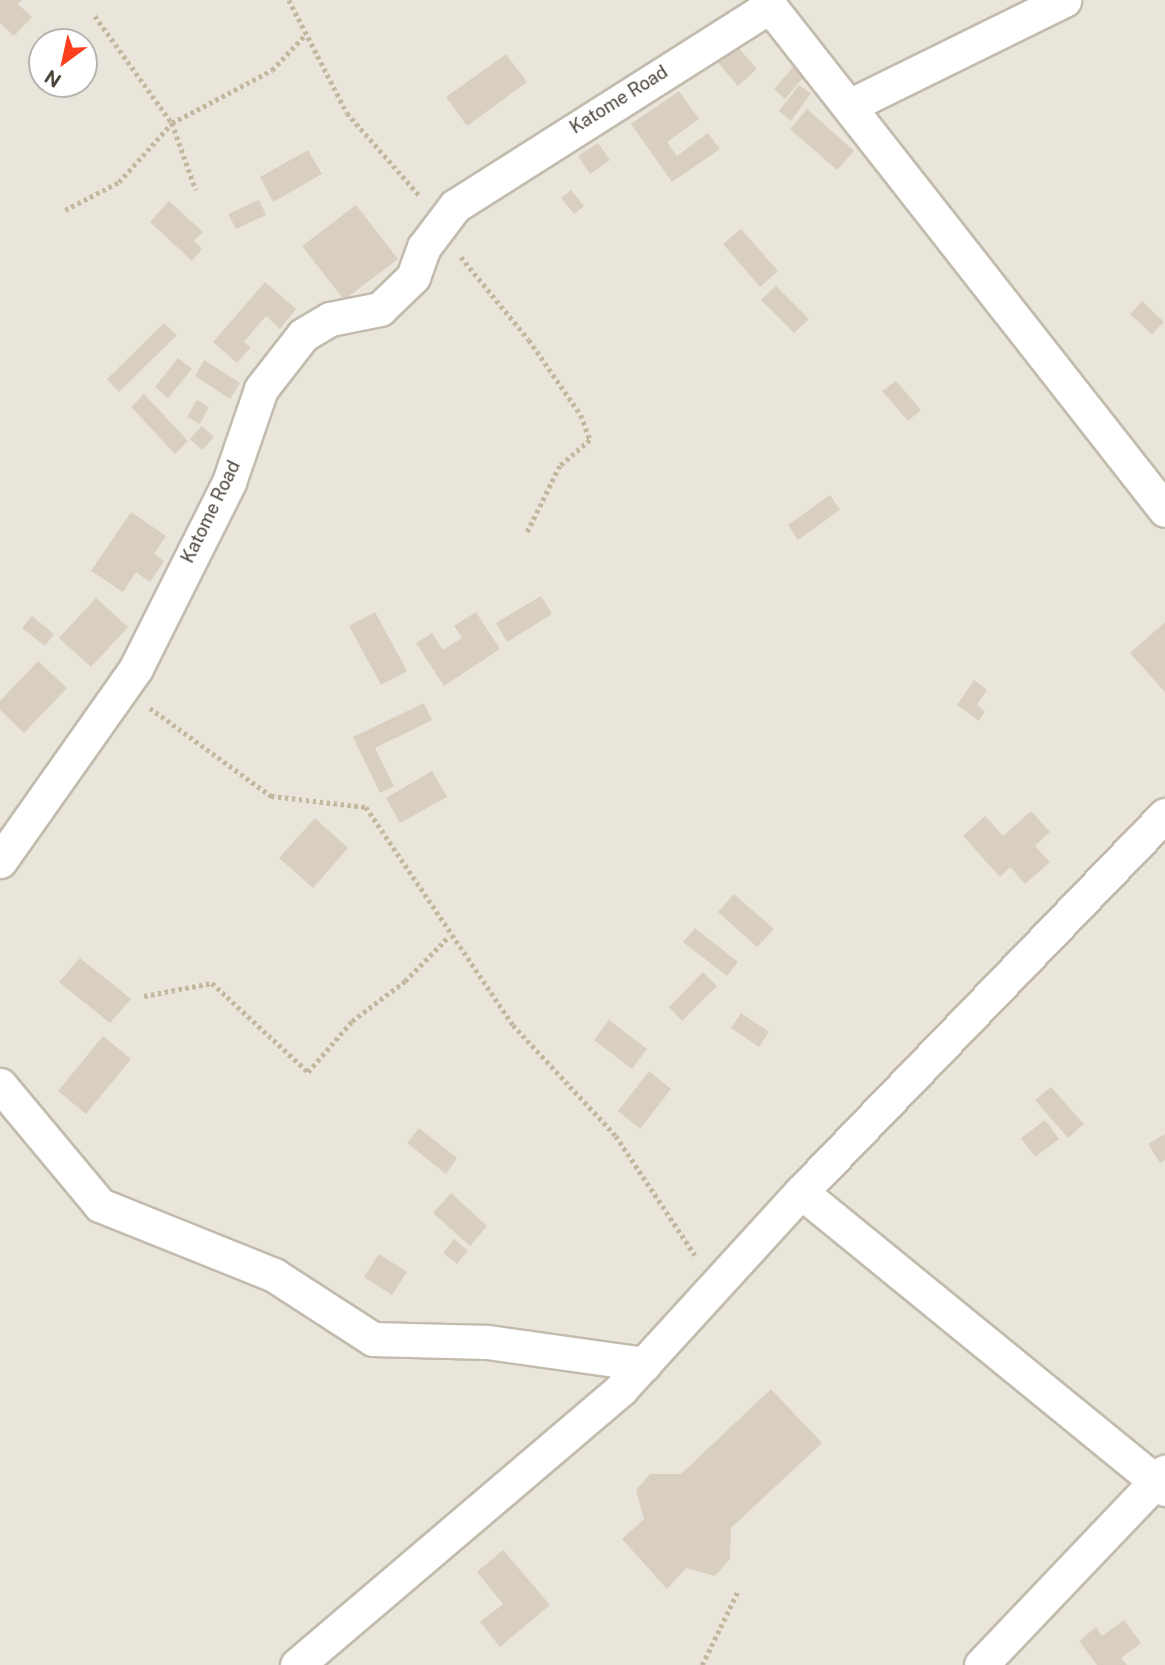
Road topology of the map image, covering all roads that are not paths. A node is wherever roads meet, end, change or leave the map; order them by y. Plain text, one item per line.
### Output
1 (1064, 0) edge
2 (767, 3) edge
3 (849, 106) junction
4 (1165, 510) edge
5 (1165, 815) edge
6 (0, 861) edge
7 (0, 1085) edge
8 (801, 1192) junction
9 (645, 1364) junction
10 (1162, 1480) edge
11 (297, 1665) edge
12 (981, 1665) edge

1 - 3 street
2 - 3 street
2 - 6 street, Katome Road
3 - 4 street
5 - 8 street
7 - 9 street
8 - 9 street
8 - 10 street
9 - 11 street
10 - 12 street

